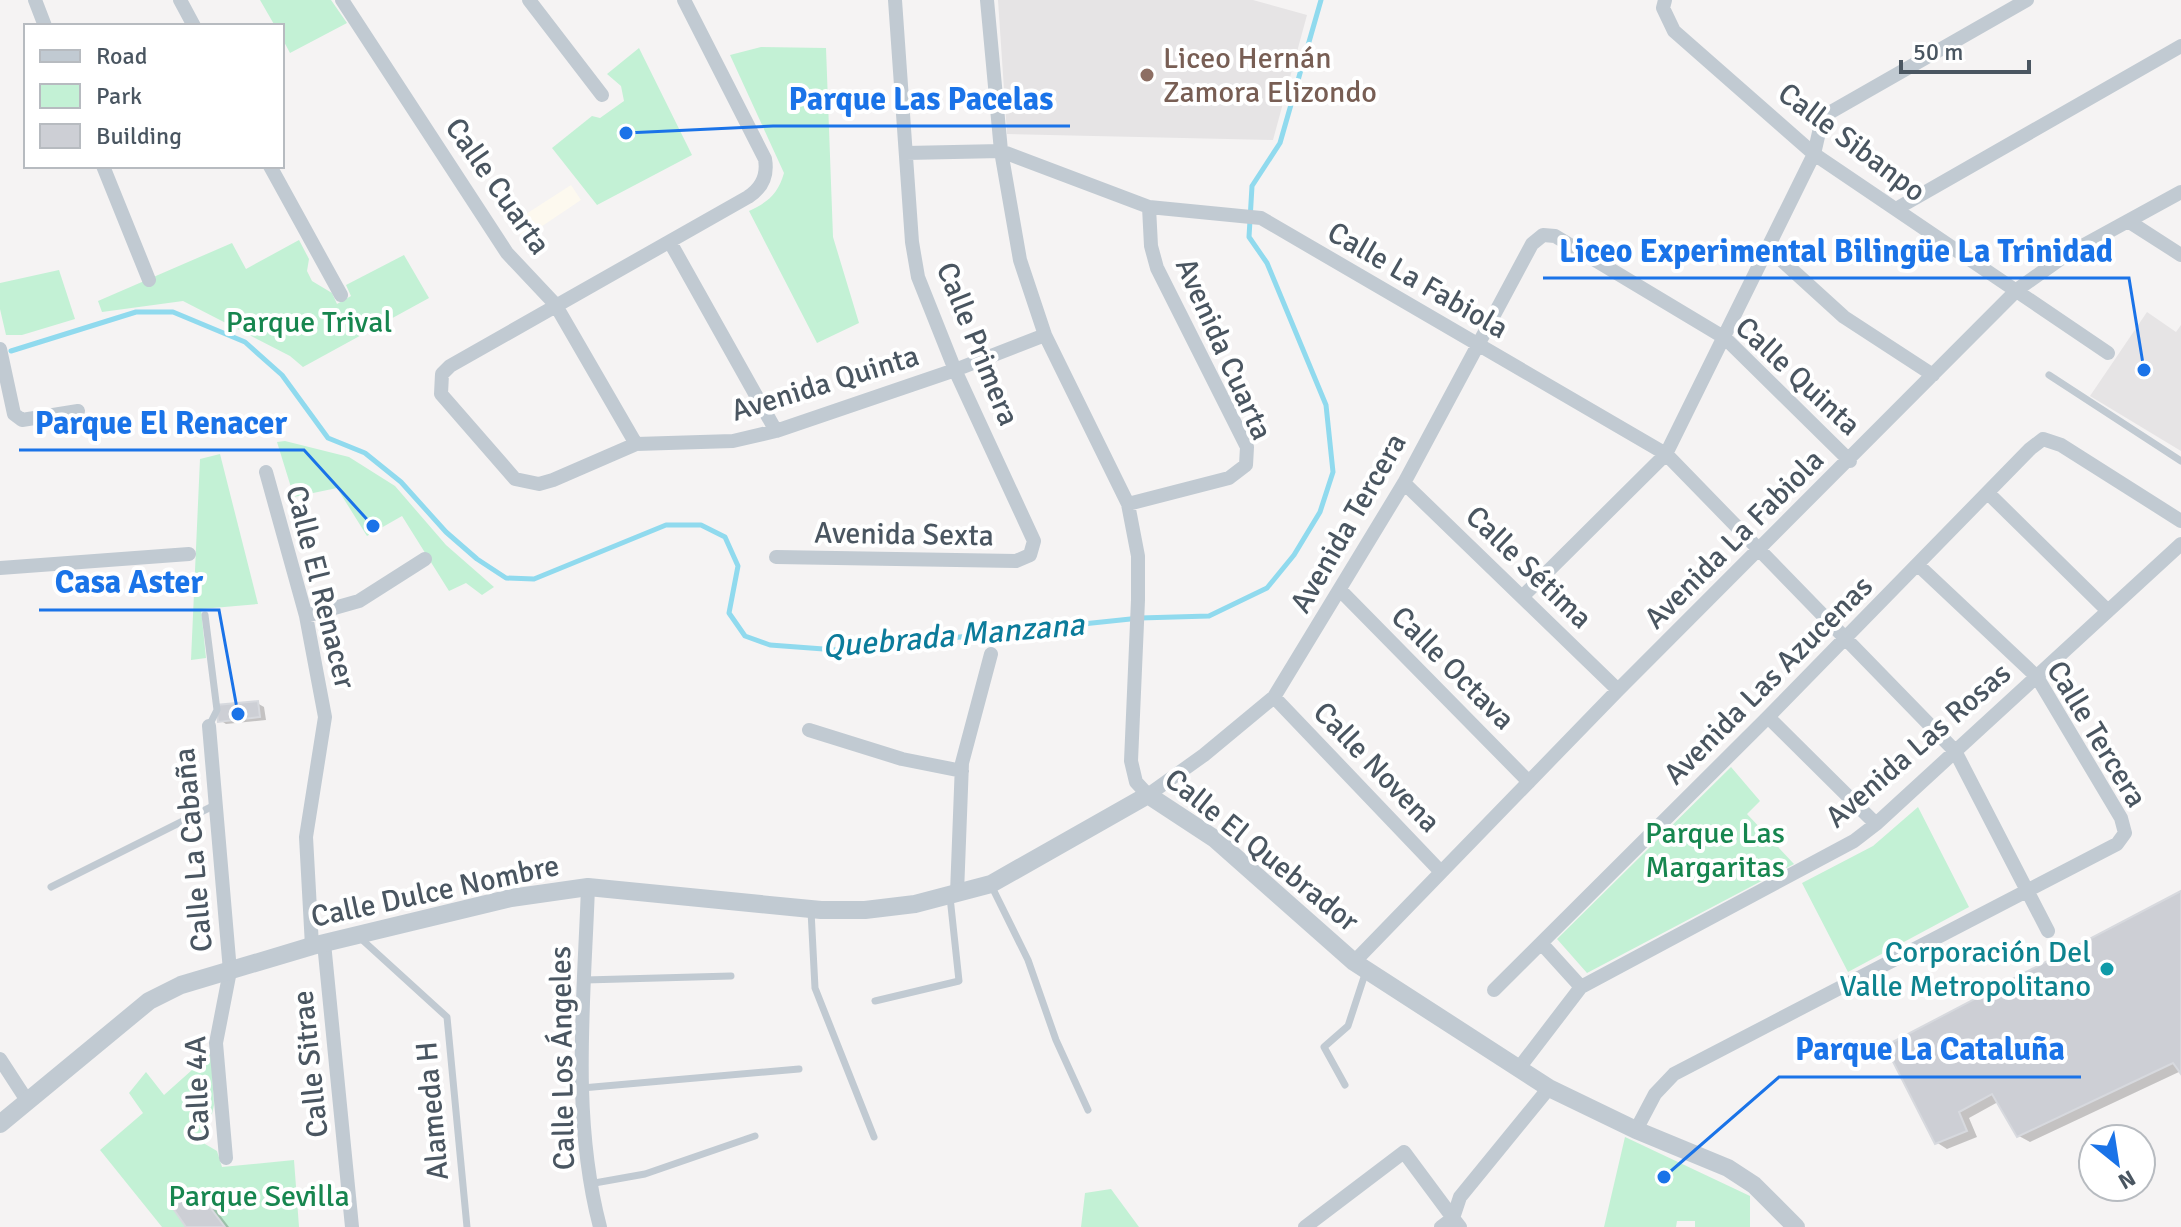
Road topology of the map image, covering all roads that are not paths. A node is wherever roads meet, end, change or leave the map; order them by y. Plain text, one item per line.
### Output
1 (35, 0) edge
2 (180, 0) edge
3 (342, 0) edge
4 (529, 0) edge
5 (684, 0) edge
6 (895, 0) edge
7 (987, 0) edge
8 (2027, 0) edge
9 (1664, 4) edge
10 (44, 24) edge
11 (193, 24) edge
12 (2181, 46) edge
13 (602, 95) dead end
14 (1001, 151) junction
15 (906, 153) junction
16 (1814, 154) junction
17 (104, 168) edge
18 (271, 168) edge
19 (2181, 192) edge
20 (1149, 207) junction
21 (1896, 209) junction
22 (2128, 221) junction
23 (1543, 235) joint
24 (670, 242) junction
25 (1767, 247) junction
26 (2181, 255) edge
27 (149, 280) dead end
28 (2018, 289) junction
29 (341, 295) dead end
30 (555, 304) junction
31 (1045, 335) junction
32 (1725, 338) junction
33 (1479, 346) junction
34 (0, 349) edge
35 (2108, 353) dead end
36 (955, 370) junction
37 (1933, 375) junction
38 (2049, 375) dead end
39 (78, 411) dead end
40 (776, 431) junction
41 (636, 444) junction
42 (1666, 454) junction
43 (1850, 461) junction
44 (2181, 461) edge
45 (266, 472) dead end
46 (1404, 483) junction
47 (1989, 494) junction
48 (1128, 504) junction
49 (2181, 521) edge
50 (2181, 544) edge
51 (1760, 551) junction
52 (189, 554) dead end
53 (1030, 555) joint
54 (776, 557) dead end
55 (425, 559) dead end
56 (1918, 565) junction
57 (0, 568) edge
58 (1340, 590) junction
59 (1523, 596) junction
60 (2108, 611) junction
61 (205, 615) dead end
62 (306, 616) junction
63 (1846, 638) junction
64 (991, 654) dead end
65 (2037, 677) junction
66 (1618, 690) junction
67 (1274, 697) junction
68 (1768, 717) junction
69 (209, 726) joint
70 (809, 730) dead end
71 (1955, 751) junction
72 (962, 771) junction
73 (1529, 782) junction
74 (1148, 795) junction
75 (213, 806) junction
76 (1876, 824) junction
77 (1441, 872) junction
78 (991, 884) junction
79 (51, 887) dead end
80 (588, 887) junction
81 (2027, 888) junction
82 (953, 894) junction
83 (811, 910) junction
84 (2048, 931) dead end
85 (357, 935) junction
86 (1542, 944) junction
87 (318, 945) junction
88 (1361, 965) junction
89 (230, 971) junction
90 (731, 976) dead end
91 (585, 980) junction
92 (1581, 987) junction
93 (1494, 990) dead end
94 (875, 1001) dead end
95 (0, 1059) edge
96 (1519, 1068) junction
97 (799, 1069) dead end
98 (1345, 1085) dead end
99 (582, 1088) junction
100 (1549, 1088) junction
101 (26, 1099) junction
102 (1088, 1110) dead end
103 (0, 1124) edge
104 (1636, 1130) junction
105 (755, 1136) dead end
106 (874, 1137) dead end
107 (226, 1158) dead end
108 (589, 1184) junction
109 (1451, 1224) edge
110 (352, 1227) edge
111 (467, 1227) edge
112 (600, 1227) edge
113 (1305, 1227) edge
114 (1796, 1227) edge

1 - 10 street
2 - 11 street
3 - 30 street, Calle Cuarta
4 - 13 street
5 - 24 street
6 - 15 street, Calle Primera
7 - 14 street, Calle El Quebrador
8 - 16 street
9 - 16 street, Calle Sibanpo
12 - 21 street
14 - 15 street
14 - 20 street, Calle La Fabiola
14 - 31 street, Calle El Quebrador
15 - 36 street, Calle Primera
16 - 21 street, Calle Sibanpo
16 - 25 street
17 - 27 street
18 - 29 street
19 - 22 street, Avenida La Fabiola
20 - 33 street, Calle La Fabiola
20 - 48 street, Avenida Cuarta
21 - 28 street, Calle Sibanpo
22 - 26 street
22 - 28 street, Avenida La Fabiola
23 - 32 street, Calle Quinta
23 - 33 street, Avenida Tercera
24 - 30 street
24 - 40 street
25 - 32 street
25 - 37 street
28 - 35 street, Calle Sibanpo
28 - 37 street, Avenida La Fabiola
30 - 41 street, Calle Cuarta
30 - 41 street, Avenida Quinta
31 - 36 street, Avenida Quinta
31 - 48 street, Calle El Quebrador
32 - 42 street
32 - 43 street, Calle Quinta
33 - 42 street, Calle La Fabiola
33 - 46 street, Avenida Tercera
34 - 39 street
36 - 40 street, Avenida Quinta
36 - 53 street, Calle Primera
37 - 43 street, Avenida La Fabiola
38 - 44 lane
40 - 41 street, Avenida Quinta
42 - 51 street, Calle La Fabiola
42 - 59 street
43 - 51 street, Avenida La Fabiola
45 - 62 street, Calle El Renacer
46 - 58 street, Avenida Tercera
46 - 59 street, Calle Sétima
47 - 49 street, Avenida Las Azucenas
47 - 56 street, Avenida Las Azucenas
47 - 60 street
48 - 74 street, Calle El Quebrador
50 - 60 street, Avenida Las Rosas
51 - 63 street, Calle La Fabiola
51 - 66 street, Avenida La Fabiola
52 - 57 street
53 - 54 street, Avenida Sexta
55 - 62 street
56 - 63 street, Avenida Las Azucenas
56 - 65 street, Calle Tercera
58 - 67 street, Avenida Tercera
58 - 73 street, Calle Octava
59 - 66 street, Calle Sétima
60 - 65 street, Avenida Las Rosas
61 - 69 lane
62 - 87 street, Calle El Renacer
63 - 68 street, Avenida Las Azucenas
63 - 71 street, Calle La Fabiola
64 - 72 street
65 - 71 street, Avenida Las Rosas
65 - 81 street, Calle Tercera
66 - 73 street, Avenida La Fabiola
67 - 74 street, Avenida Tercera
67 - 77 street, Calle Novena
68 - 76 street
68 - 86 street, Avenida Las Azucenas
69 - 75 street, Calle La Cabaña
70 - 72 street
71 - 76 street, Avenida Las Rosas
71 - 81 street, Calle La Fabiola
72 - 82 street
73 - 77 street, Avenida La Fabiola
74 - 78 street, Calle Dulce Nombre
74 - 88 street, Calle El Quebrador
75 - 79 lane
75 - 89 street, Calle La Cabaña
76 - 92 street, Avenida Las Rosas
77 - 88 street, Avenida La Fabiola
78 - 82 street, Calle Dulce Nombre
78 - 102 lane
80 - 83 street, Calle Dulce Nombre
80 - 85 street, Calle Dulce Nombre
80 - 91 street, Calle Los Ángeles
81 - 84 street, Calle La Fabiola
81 - 104 street
82 - 83 street, Calle Dulce Nombre
82 - 94 lane
83 - 106 lane
85 - 87 street, Calle Dulce Nombre
85 - 111 lane, Alameda H
86 - 92 street
86 - 93 street, Avenida Las Azucenas
87 - 89 street, Calle Dulce Nombre
87 - 110 street, Calle Sitrae
88 - 96 street, Calle El Quebrador
88 - 98 lane
89 - 101 street, Calle Dulce Nombre
89 - 107 street, Calle 4A
90 - 91 lane
91 - 99 street, Calle Los Ángeles
92 - 96 street, Avenida Las Rosas
95 - 101 street
96 - 100 street, Calle El Quebrador
97 - 99 lane
99 - 108 street, Calle Los Ángeles
100 - 104 street, Calle El Quebrador
100 - 109 street
101 - 103 street, Calle Dulce Nombre
104 - 114 street, Calle El Quebrador
105 - 108 lane
108 - 112 street, Calle Los Ángeles
109 - 113 street

